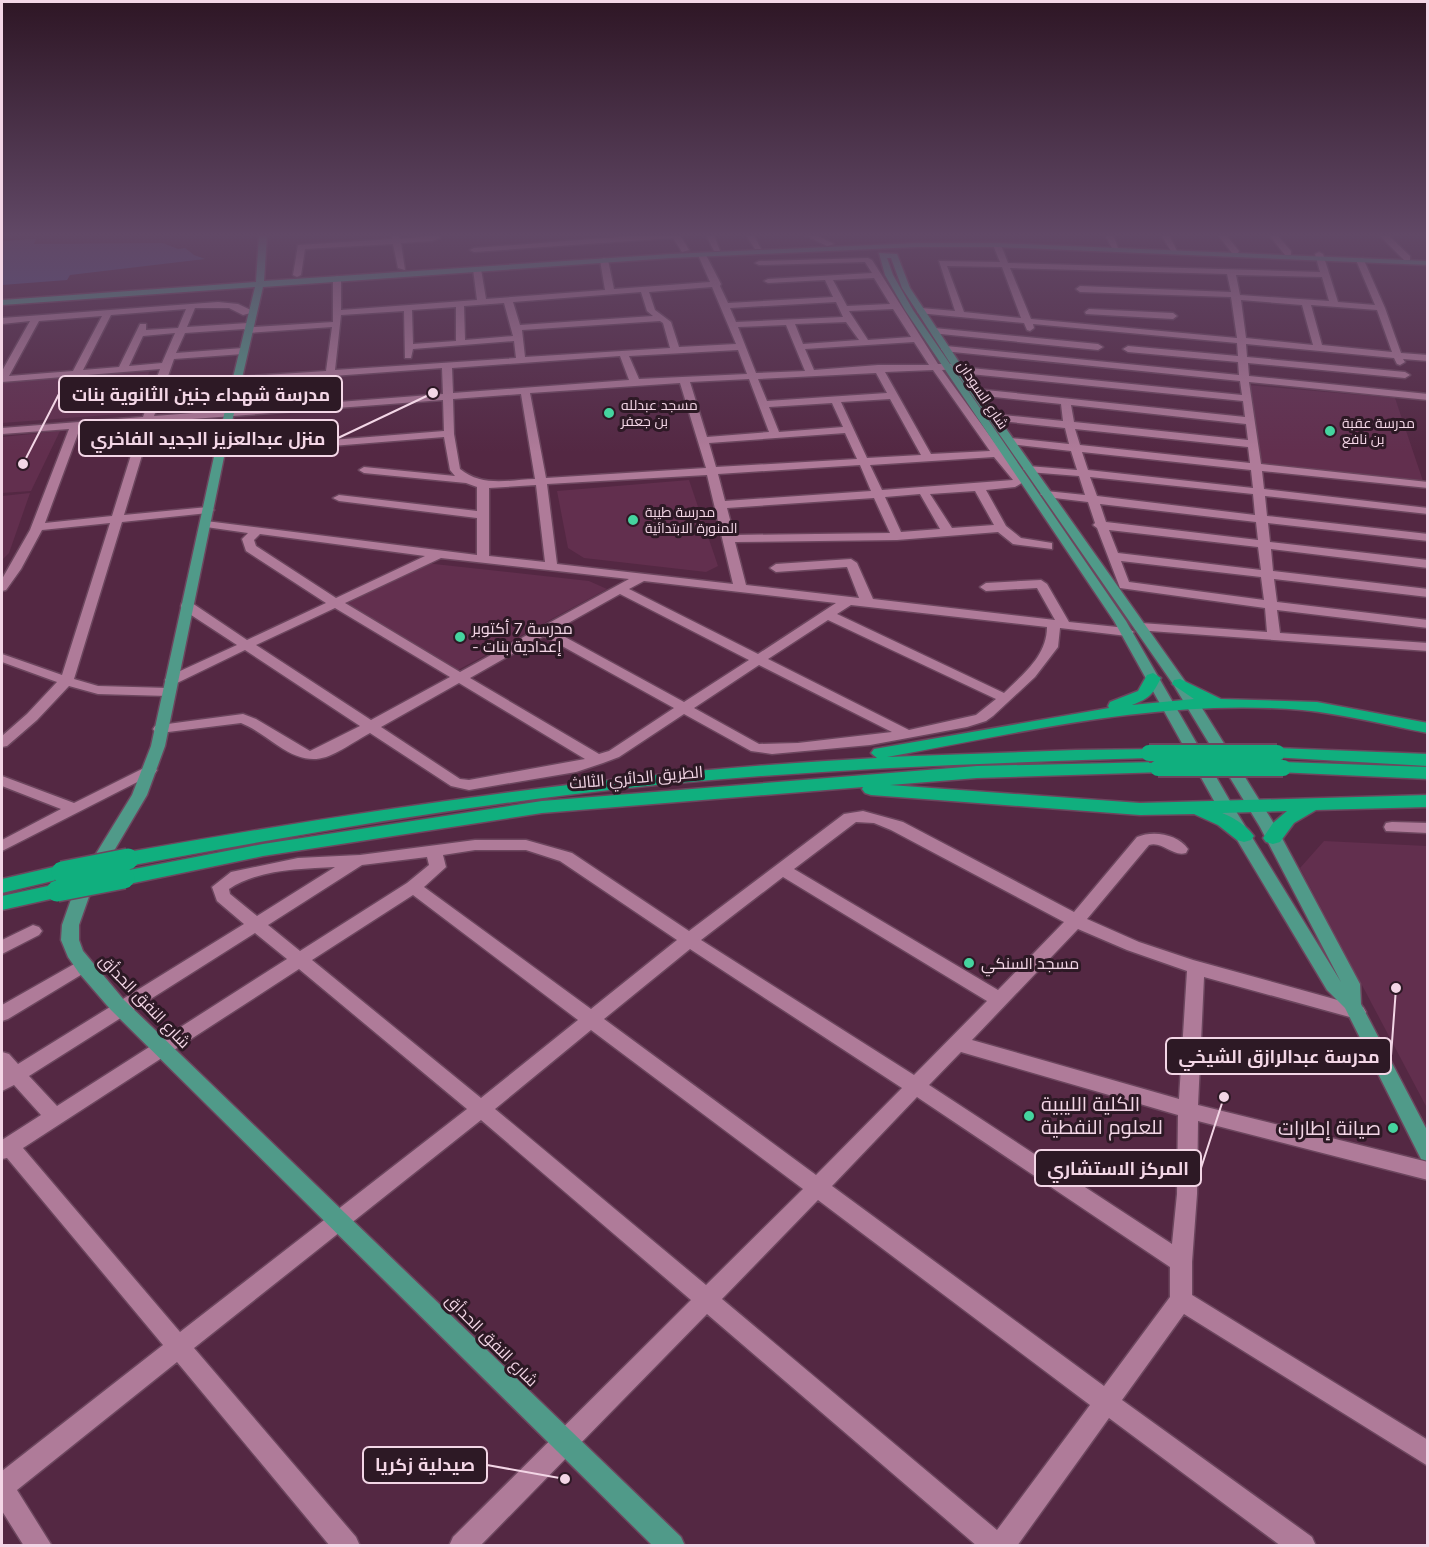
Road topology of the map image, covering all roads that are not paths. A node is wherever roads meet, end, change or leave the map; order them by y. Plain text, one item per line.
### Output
1 (26, 307) edge
2 (126, 307) edge
3 (174, 307) edge
4 (191, 307) edge
5 (237, 307) edge
6 (248, 307) edge
7 (251, 307) edge
8 (255, 307) edge
9 (337, 307) edge
10 (418, 307) edge
11 (460, 307) edge
12 (510, 307) edge
13 (650, 307) edge
14 (726, 307) edge
15 (875, 307) edge
16 (897, 307) edge
17 (908, 307) edge
18 (919, 307) edge
19 (958, 307) edge
20 (1022, 307) edge
21 (1087, 307) edge
22 (1121, 307) edge
23 (1172, 307) edge
24 (1237, 307) edge
25 (1307, 307) edge
26 (1372, 307) edge
27 (408, 308) junction
28 (1382, 308) joint
29 (844, 309) joint
30 (151, 310) junction
31 (921, 311) junction
32 (123, 312) junction
33 (251, 312) junction
34 (108, 313) junction
35 (337, 313) junction
36 (960, 314) junction
37 (1173, 316) junction
38 (663, 318) junction
39 (36, 319) junction
40 (849, 319) junction
41 (18, 320) junction
42 (2, 321) edge
43 (1028, 321) junction
44 (790, 323) junction
45 (337, 324) junction
46 (733, 325) junction
47 (1095, 327) junction
48 (180, 331) junction
49 (934, 331) junction
50 (140, 333) junction
51 (518, 333) junction
52 (1174, 334) junction
53 (918, 339) junction
54 (1241, 340) junction
55 (865, 342) junction
56 (1035, 342) junction
57 (461, 343) junction
58 (408, 347) junction
59 (741, 347) junction
60 (800, 347) junction
61 (1098, 347) dead end
62 (1318, 347) junction
63 (1128, 349) dead end
64 (675, 350) junction
65 (946, 350) junction
66 (243, 351) junction
67 (623, 353) junction
68 (1397, 355) junction
69 (1042, 358) junction
70 (1428, 358) edge
71 (521, 360) junction
72 (1243, 360) junction
73 (169, 361) junction
74 (447, 366) junction
75 (950, 367) junction
76 (409, 368) junction
77 (878, 368) junction
78 (123, 369) junction
79 (810, 372) junction
80 (76, 373) junction
81 (330, 374) junction
82 (753, 375) junction
83 (1405, 375) junction
84 (1046, 378) junction
85 (2, 379) edge
86 (1244, 379) junction
87 (237, 380) junction
88 (684, 380) junction
89 (635, 382) junction
90 (525, 390) junction
91 (976, 392) junction
92 (447, 395) junction
93 (894, 396) junction
94 (1410, 396) junction
95 (1428, 397) edge
96 (835, 399) junction
97 (1248, 399) junction
98 (1041, 400) junction
99 (1066, 403) junction
100 (764, 404) junction
101 (229, 413) junction
102 (992, 417) junction
103 (148, 418) junction
104 (1251, 421) junction
105 (76, 424) junction
106 (1068, 425) junction
107 (851, 430) junction
108 (2, 432) edge
109 (449, 434) junction
110 (775, 435) junction
111 (702, 440) junction
112 (1010, 441) junction
113 (1254, 444) junction
114 (1074, 447) junction
115 (220, 452) junction
116 (1001, 453) junction
117 (928, 458) junction
118 (865, 461) junction
119 (1255, 466) junction
120 (1029, 468) junction
121 (364, 470) dead end
122 (712, 471) junction
123 (1084, 472) junction
124 (467, 480) junction
125 (541, 483) junction
126 (483, 485) junction
127 (1428, 485) edge
128 (979, 487) junction
129 (923, 491) junction
130 (1258, 491) junction
131 (878, 494) junction
132 (1046, 494) junction
133 (339, 498) dead end
134 (1092, 499) junction
135 (719, 505) junction
136 (1428, 511) edge
137 (484, 515) junction
138 (207, 517) junction
139 (118, 518) junction
140 (1261, 519) junction
141 (1100, 525) junction
142 (36, 527) junction
143 (1001, 528) junction
144 (256, 531) junction
145 (948, 531) junction
146 (897, 536) junction
147 (1428, 538) edge
148 (727, 539) junction
149 (1079, 542) junction
150 (1066, 543) junction
151 (1263, 545) junction
152 (1048, 546) dead end
153 (439, 554) junction
154 (1112, 556) junction
155 (483, 559) junction
156 (1428, 564) edge
157 (551, 565) junction
158 (776, 568) dead end
159 (1267, 574) junction
160 (644, 576) junction
161 (740, 586) junction
162 (2, 587) edge
163 (986, 587) dead end
164 (619, 589) junction
165 (1428, 593) edge
166 (851, 599) junction
167 (867, 601) junction
168 (335, 603) junction
169 (187, 606) junction
170 (1271, 606) junction
171 (828, 615) junction
172 (1428, 624) edge
173 (1059, 625) junction
174 (1134, 629) junction
175 (544, 631) junction
176 (1274, 637) junction
177 (247, 645) junction
178 (1428, 647) edge
179 (2, 658) edge
180 (761, 660) junction
181 (459, 676) junction
182 (1153, 678) junction
183 (67, 680) junction
184 (1180, 684) junction
185 (170, 686) junction
186 (1004, 698) junction
187 (1223, 705) junction
188 (1194, 706) junction
189 (1170, 708) junction
190 (685, 709) junction
191 (1074, 718) junction
192 (368, 726) junction
193 (1428, 728) edge
194 (160, 729) junction
195 (906, 734) junction
196 (3, 741) edge
197 (598, 760) junction
198 (1428, 760) edge
199 (1280, 761) junction
200 (150, 770) junction
201 (1428, 773) edge
202 (818, 775) junction
203 (2, 781) edge
204 (1428, 801) edge
205 (1313, 805) junction
206 (1255, 806) junction
207 (1226, 808) junction
208 (76, 809) junction
209 (1180, 809) junction
210 (1392, 827) dead end
211 (1428, 828) edge
212 (1244, 836) junction
213 (1273, 838) junction
214 (2, 846) edge
215 (1180, 849) dead end
216 (434, 851) junction
217 (360, 860) junction
218 (782, 869) junction
219 (60, 882) junction
220 (2, 886) edge
221 (413, 887) junction
222 (2, 903) edge
223 (1076, 921) junction
224 (258, 924) junction
225 (33, 931) dead end
226 (689, 940) junction
227 (2, 948) edge
228 (300, 960) junction
229 (83, 965) junction
230 (1196, 967) junction
231 (999, 999) junction
232 (122, 1008) junction
233 (1354, 1008) junction
234 (2, 1014) edge
235 (592, 1021) junction
236 (957, 1043) junction
237 (163, 1048) junction
238 (2, 1059) edge
239 (8, 1079) edge
240 (914, 1086) junction
241 (481, 1110) junction
242 (1188, 1110) junction
243 (55, 1117) junction
244 (1420, 1126) edge
245 (5, 1148) edge
246 (1428, 1153) edge
247 (1428, 1171) edge
248 (818, 1187) junction
249 (342, 1220) junction
250 (1181, 1262) junction
251 (706, 1300) junction
252 (1181, 1300) junction
253 (180, 1347) junction
254 (1107, 1403) junction
255 (567, 1442) junction
256 (1428, 1454) edge
257 (2, 1488) edge
258 (39, 1545) edge
259 (347, 1545) edge
260 (462, 1545) edge
261 (672, 1545) edge
262 (999, 1545) edge
263 (1303, 1545) edge

1 - 41 street
2 - 32 street
3 - 30 street
4 - 48 street
5 - 33 street
6 - 33 main road
7 - 33 main road, شارع النفق الحدأق
8 - 33 main road
9 - 35 street
10 - 27 street
11 - 57 street
12 - 51 street
13 - 38 street
14 - 46 street
15 - 29 street
16 - 53 street
17 - 75 main road, شارع السودان
18 - 31 main road, شارع السودان
19 - 36 street
20 - 43 street
21 - 47 street
22 - 37 street
23 - 37 street
24 - 54 street
25 - 62 street
26 - 28 street
27 - 35 street
27 - 58 street
28 - 68 street
29 - 40 street
30 - 32 street
30 - 50 street
31 - 36 street
31 - 49 main road, شارع السودان
32 - 34 street
33 - 45 street
33 - 48 street
33 - 66 main road, شارع النفق الحدأق
34 - 39 street
34 - 80 street
35 - 45 street
36 - 43 street
37 - 52 street
38 - 51 street
38 - 64 street
39 - 41 street
39 - 85 street
40 - 44 street
40 - 55 street
41 - 42 street
43 - 47 street
43 - 56 street
44 - 46 street
44 - 60 street
45 - 81 street
46 - 59 street
47 - 52 street
48 - 50 street
48 - 73 street
49 - 56 street
49 - 65 main road, شارع السودان
50 - 78 street
51 - 57 street
51 - 71 street
52 - 54 street
53 - 55 street
53 - 75 street
54 - 62 street
54 - 72 street
55 - 60 street
56 - 61 street
56 - 69 street
57 - 58 street
58 - 76 street
59 - 64 street
59 - 82 street
60 - 79 street
62 - 68 street
63 - 72 street
64 - 67 street
65 - 69 street
65 - 75 main road, شارع السودان
66 - 73 street
66 - 87 main road, شارع النفق الحدأق
67 - 71 street
67 - 89 street
68 - 70 street
68 - 83 street
69 - 84 street
69 - 86 street
71 - 74 street
72 - 83 street
72 - 86 street
73 - 78 street
73 - 103 street
74 - 76 street
74 - 92 street
75 - 77 street
75 - 84 street
75 - 91 main road, شارع السودان
75 - 116 main road, شارع السودان
76 - 81 street
77 - 79 street
77 - 93 street
78 - 80 street
79 - 82 street
80 - 85 street
81 - 87 street
82 - 88 street
82 - 100 street
83 - 94 street
84 - 97 street
84 - 98 street
86 - 94 street
86 - 97 street
87 - 101 main road, شارع النفق الحدأق
88 - 89 street
88 - 111 street
89 - 90 street
90 - 92 street
90 - 125 street
91 - 98 street
91 - 102 main road, شارع السودان
92 - 101 street
92 - 109 street
93 - 96 street
93 - 117 street
94 - 95 street
96 - 100 street
96 - 107 street
97 - 104 street
98 - 99 street
99 - 104 street
99 - 106 street
100 - 110 street
101 - 103 street
101 - 115 main road, شارع النفق الحدأق
102 - 106 street
102 - 112 main road, شارع السودان
103 - 105 street
103 - 139 street
104 - 113 street
105 - 108 street
105 - 142 street
106 - 113 street
106 - 114 street
107 - 110 street
107 - 118 street
109 - 115 street
109 - 124 street
110 - 111 street
111 - 122 street
112 - 114 street
112 - 120 main road, شارع السودان
113 - 119 street
114 - 119 street
114 - 123 street
115 - 138 main road, شارع النفق الحدأق
116 - 117 street
116 - 128 street
116 - 150 main road, شارع السودان
117 - 118 street
118 - 122 street
118 - 131 street
119 - 127 street
119 - 130 street
120 - 123 street
120 - 132 main road, شارع السودان
121 - 124 street
122 - 125 street
122 - 135 street
123 - 130 street
123 - 134 street
124 - 126 street
125 - 126 street
125 - 157 street
126 - 137 street
128 - 129 street
128 - 143 street
129 - 131 street
129 - 145 street
130 - 136 street
130 - 140 street
131 - 135 street
131 - 146 street
132 - 134 street
132 - 149 main road, شارع السودان
133 - 137 street
134 - 140 street
134 - 141 street
135 - 148 street
137 - 155 street
138 - 139 street
138 - 144 street
138 - 169 main road, شارع النفق الحدأق
139 - 142 street
139 - 183 street
140 - 147 street
140 - 151 street
141 - 151 street
141 - 154 street
142 - 162 street
143 - 145 street
143 - 152 street
144 - 153 street
144 - 168 street
145 - 146 street
146 - 148 street
148 - 161 street
149 - 150 main road
149 - 174 main road, شارع السودان
150 - 174 main road, شارع السودان
151 - 156 street
151 - 159 street
153 - 155 street
153 - 168 street
154 - 159 street
154 - 170 street
155 - 157 street
157 - 160 street
158 - 167 street
159 - 165 street
159 - 170 street
160 - 161 street
160 - 164 street
161 - 166 street
163 - 173 street
164 - 175 street
164 - 180 street
166 - 167 street
166 - 171 street
167 - 173 street
168 - 177 street
168 - 181 street
169 - 177 street
169 - 185 main road, شارع النفق الحدأق
170 - 172 street
170 - 176 street
171 - 180 street
171 - 186 street
173 - 174 street
173 - 186 street
174 - 176 street
174 - 182 main road
174 - 184 main road
175 - 181 street
175 - 190 street
176 - 178 street
177 - 185 street
177 - 192 street
179 - 183 street
180 - 190 street
180 - 195 street
181 - 192 street
181 - 197 street
182 - 189 main road
182 - 191 highway
183 - 185 street
183 - 196 street
184 - 187 highway
184 - 188 main road
185 - 194 main road, شارع النفق الحدأق
186 - 195 street
187 - 188 highway
187 - 193 highway
188 - 189 highway
188 - 206 main road
189 - 191 highway
189 - 207 main road
190 - 195 street
190 - 197 street
191 - 202 highway
192 - 194 street
192 - 197 street
194 - 200 main road, شارع النفق الحدأق
198 - 199 highway
199 - 201 highway
199 - 202 highway, الطريق الدائري الثالث, bridge
200 - 208 street
200 - 229 main road, شارع النفق الحدأق
202 - 209 highway
202 - 219 highway, الطريق الدائري الثالث, bridge
203 - 208 street
204 - 205 highway
205 - 206 highway
205 - 213 highway
206 - 207 highway
206 - 213 main road
207 - 209 highway
207 - 212 main road
208 - 214 street
209 - 212 highway
210 - 211 street
212 - 233 main road
213 - 233 main road
215 - 223 street
216 - 217 street
216 - 221 street
216 - 226 street
217 - 224 street
217 - 224 street
218 - 223 street
218 - 226 street
218 - 231 street
219 - 220 highway
219 - 222 highway
221 - 228 street
221 - 235 street
223 - 230 street
223 - 231 street
224 - 228 street
224 - 232 street
225 - 227 street
226 - 235 street
226 - 240 street
228 - 237 street
228 - 241 street
229 - 232 main road, شارع النفق الحدأق
229 - 234 street
230 - 233 street
230 - 242 street
231 - 236 street
232 - 237 main road, شارع النفق الحدأق
232 - 239 street
233 - 244 main road
235 - 241 street
235 - 248 street
236 - 240 street
236 - 242 street
237 - 243 street
237 - 249 main road, شارع النفق الحدأق
238 - 239 street
239 - 243 street
240 - 248 street
240 - 250 street
241 - 249 street
241 - 251 street
242 - 247 street
242 - 250 street
243 - 245 street
244 - 246 main road
245 - 253 street
248 - 251 street
248 - 254 street
249 - 253 street
249 - 255 main road, شارع النفق الحدأق
250 - 252 street
251 - 255 street
251 - 262 street
252 - 254 street
252 - 256 street
253 - 257 street
253 - 259 street
254 - 262 street
254 - 263 street
255 - 260 street
255 - 261 main road, شارع النفق الحدأق
257 - 258 street

